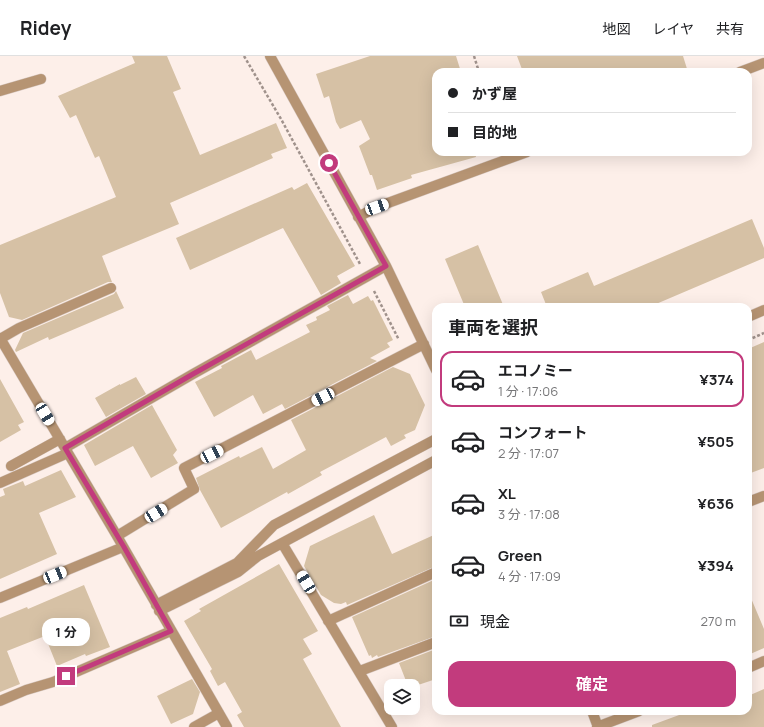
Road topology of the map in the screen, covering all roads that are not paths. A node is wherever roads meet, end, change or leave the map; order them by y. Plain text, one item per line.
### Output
1 (270, 56) edge
2 (764, 63) edge
3 (751, 68) edge
4 (41, 79) dead end
5 (0, 91) edge
6 (516, 156) edge
7 (358, 217) junction
8 (386, 266) junction
9 (110, 288) dead end
10 (764, 310) edge
11 (752, 315) edge
12 (0, 339) edge
13 (424, 344) junction
14 (432, 361) edge
15 (60, 439) junction
16 (432, 441) edge
17 (67, 451) junction
18 (432, 462) edge
19 (11, 466) dead end
20 (0, 483) edge
21 (764, 496) edge
22 (752, 500) edge
23 (117, 536) junction
24 (282, 543) junction
25 (124, 547) junction
26 (432, 574) edge
27 (0, 598) edge
28 (158, 608) junction
29 (328, 621) junction
30 (171, 631) junction
31 (432, 644) edge
32 (764, 661) edge
33 (752, 666) edge
34 (360, 671) junction
35 (0, 701) edge
36 (219, 713) junction
37 (594, 715) edge
38 (630, 715) edge
39 (194, 727) edge
40 (227, 727) edge
41 (392, 727) edge
42 (598, 727) edge

1 - 7 street
2 - 3 street
4 - 5 street
6 - 7 street
7 - 8 street
8 - 13 street
8 - 17 street
9 - 12 street
10 - 11 street
12 - 15 street
13 - 14 street
13 - 23 street
15 - 17 street
15 - 19 street
16 - 28 street
17 - 20 street
17 - 23 street
18 - 24 street
21 - 22 street
23 - 25 street
24 - 28 street
24 - 29 street
25 - 27 street
25 - 28 street
26 - 29 street
28 - 30 street
29 - 34 street
30 - 35 street
30 - 36 street
31 - 34 street
32 - 33 street
34 - 41 street
36 - 39 street
36 - 40 street
37 - 42 street
38 - 42 street

